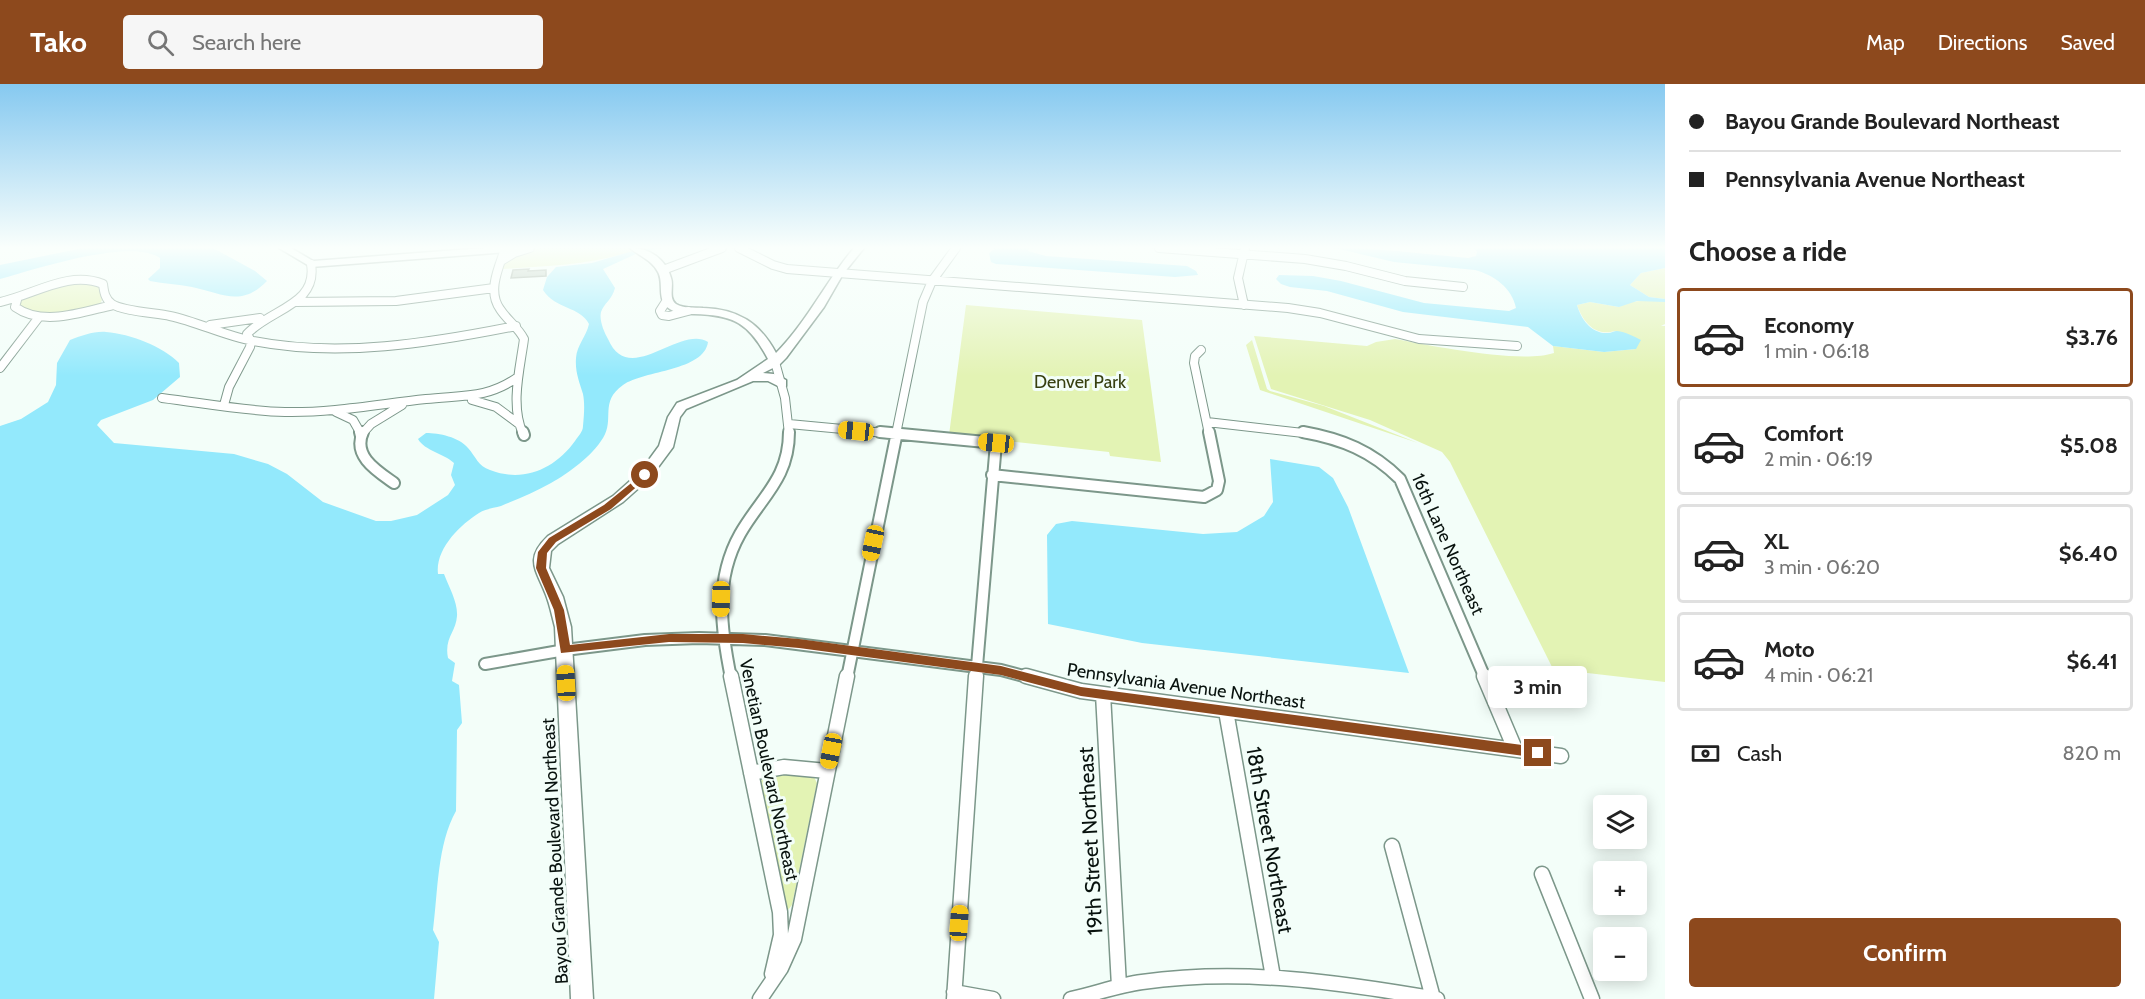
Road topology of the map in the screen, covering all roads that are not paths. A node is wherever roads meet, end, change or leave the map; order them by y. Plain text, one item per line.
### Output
1 (38, 291) edge
2 (104, 291) edge
3 (306, 291) edge
4 (474, 291) edge
5 (495, 291) edge
6 (667, 291) edge
7 (828, 291) edge
8 (928, 291) edge
9 (1066, 291) edge
10 (1240, 291) edge
11 (17, 300) junction
12 (0, 302) edge
13 (295, 302) junction
14 (113, 305) junction
15 (1244, 305) junction
16 (39, 317) junction
17 (263, 317) junction
18 (206, 325) junction
19 (516, 326) junction
20 (794, 340) junction
21 (251, 341) junction
22 (1517, 346) dead end
23 (769, 350) junction
24 (1201, 350) dead end
25 (0, 368) edge
26 (518, 377) junction
27 (752, 377) junction
28 (782, 383) junction
29 (162, 398) dead end
30 (465, 398) junction
31 (407, 402) junction
32 (224, 405) junction
33 (328, 410) junction
34 (1207, 422) junction
35 (519, 424) junction
36 (789, 424) junction
37 (524, 435) dead end
38 (895, 435) junction
39 (361, 436) junction
40 (992, 475) junction
41 (394, 483) dead end
42 (723, 638) junction
43 (565, 650) junction
44 (851, 651) junction
45 (485, 664) dead end
46 (977, 668) junction
47 (1103, 694) junction
48 (1226, 711) junction
49 (1515, 749) junction
50 (1561, 756) dead end
51 (827, 771) junction
52 (751, 773) junction
53 (1392, 846) dead end
54 (1542, 874) dead end
55 (1272, 977) junction
56 (769, 985) junction
57 (1119, 986) junction
58 (954, 996) edge
59 (582, 999) edge
60 (760, 999) edge
61 (993, 999) edge
62 (1071, 999) edge
63 (1435, 999) edge
64 (1592, 999) edge

1 - 11 street
2 - 14 street
3 - 13 street
4 - 13 street
5 - 19 street
6 - 23 street
7 - 20 street
8 - 38 street
9 - 15 street
10 - 15 street
11 - 12 street
11 - 16 street
13 - 17 street
14 - 16 street
14 - 18 street
15 - 22 street
16 - 25 street
17 - 18 street
17 - 21 street
18 - 21 street
19 - 21 street
19 - 26 street
20 - 23 street
20 - 23 street
21 - 32 street
23 - 27 street, Bayou Grande Boulevard Northeast
23 - 28 street, Venetian Boulevard Northeast
24 - 34 street
26 - 30 street
26 - 35 street
27 - 28 street
27 - 43 street, Bayou Grande Boulevard Northeast
28 - 36 street, Venetian Boulevard Northeast
29 - 32 street
30 - 31 street
30 - 35 street
31 - 33 street
31 - 39 street
32 - 33 street
33 - 39 street
34 - 40 street
34 - 49 street, 16th Lane Northeast
35 - 37 street
36 - 38 street
36 - 42 street, Venetian Boulevard Northeast
38 - 40 street
38 - 44 street
39 - 41 street
40 - 46 street
42 - 43 street, Pennsylvania Avenue Northeast
42 - 44 street, Pennsylvania Avenue Northeast
42 - 52 street, Venetian Boulevard Northeast
43 - 45 street, Pennsylvania Avenue Northeast
43 - 59 street, Bayou Grande Boulevard Northeast
44 - 46 street, Pennsylvania Avenue Northeast
44 - 51 street
46 - 47 street, Pennsylvania Avenue Northeast
46 - 58 street
47 - 48 street, Pennsylvania Avenue Northeast
47 - 57 street, 19th Street Northeast
48 - 49 street, Pennsylvania Avenue Northeast
48 - 55 street, 18th Street Northeast
49 - 50 street, Pennsylvania Avenue Northeast
51 - 52 street
51 - 56 street
52 - 56 street, Venetian Boulevard Northeast
53 - 63 street
54 - 64 street
55 - 57 street
55 - 63 street
56 - 60 street
57 - 62 street
58 - 61 street

